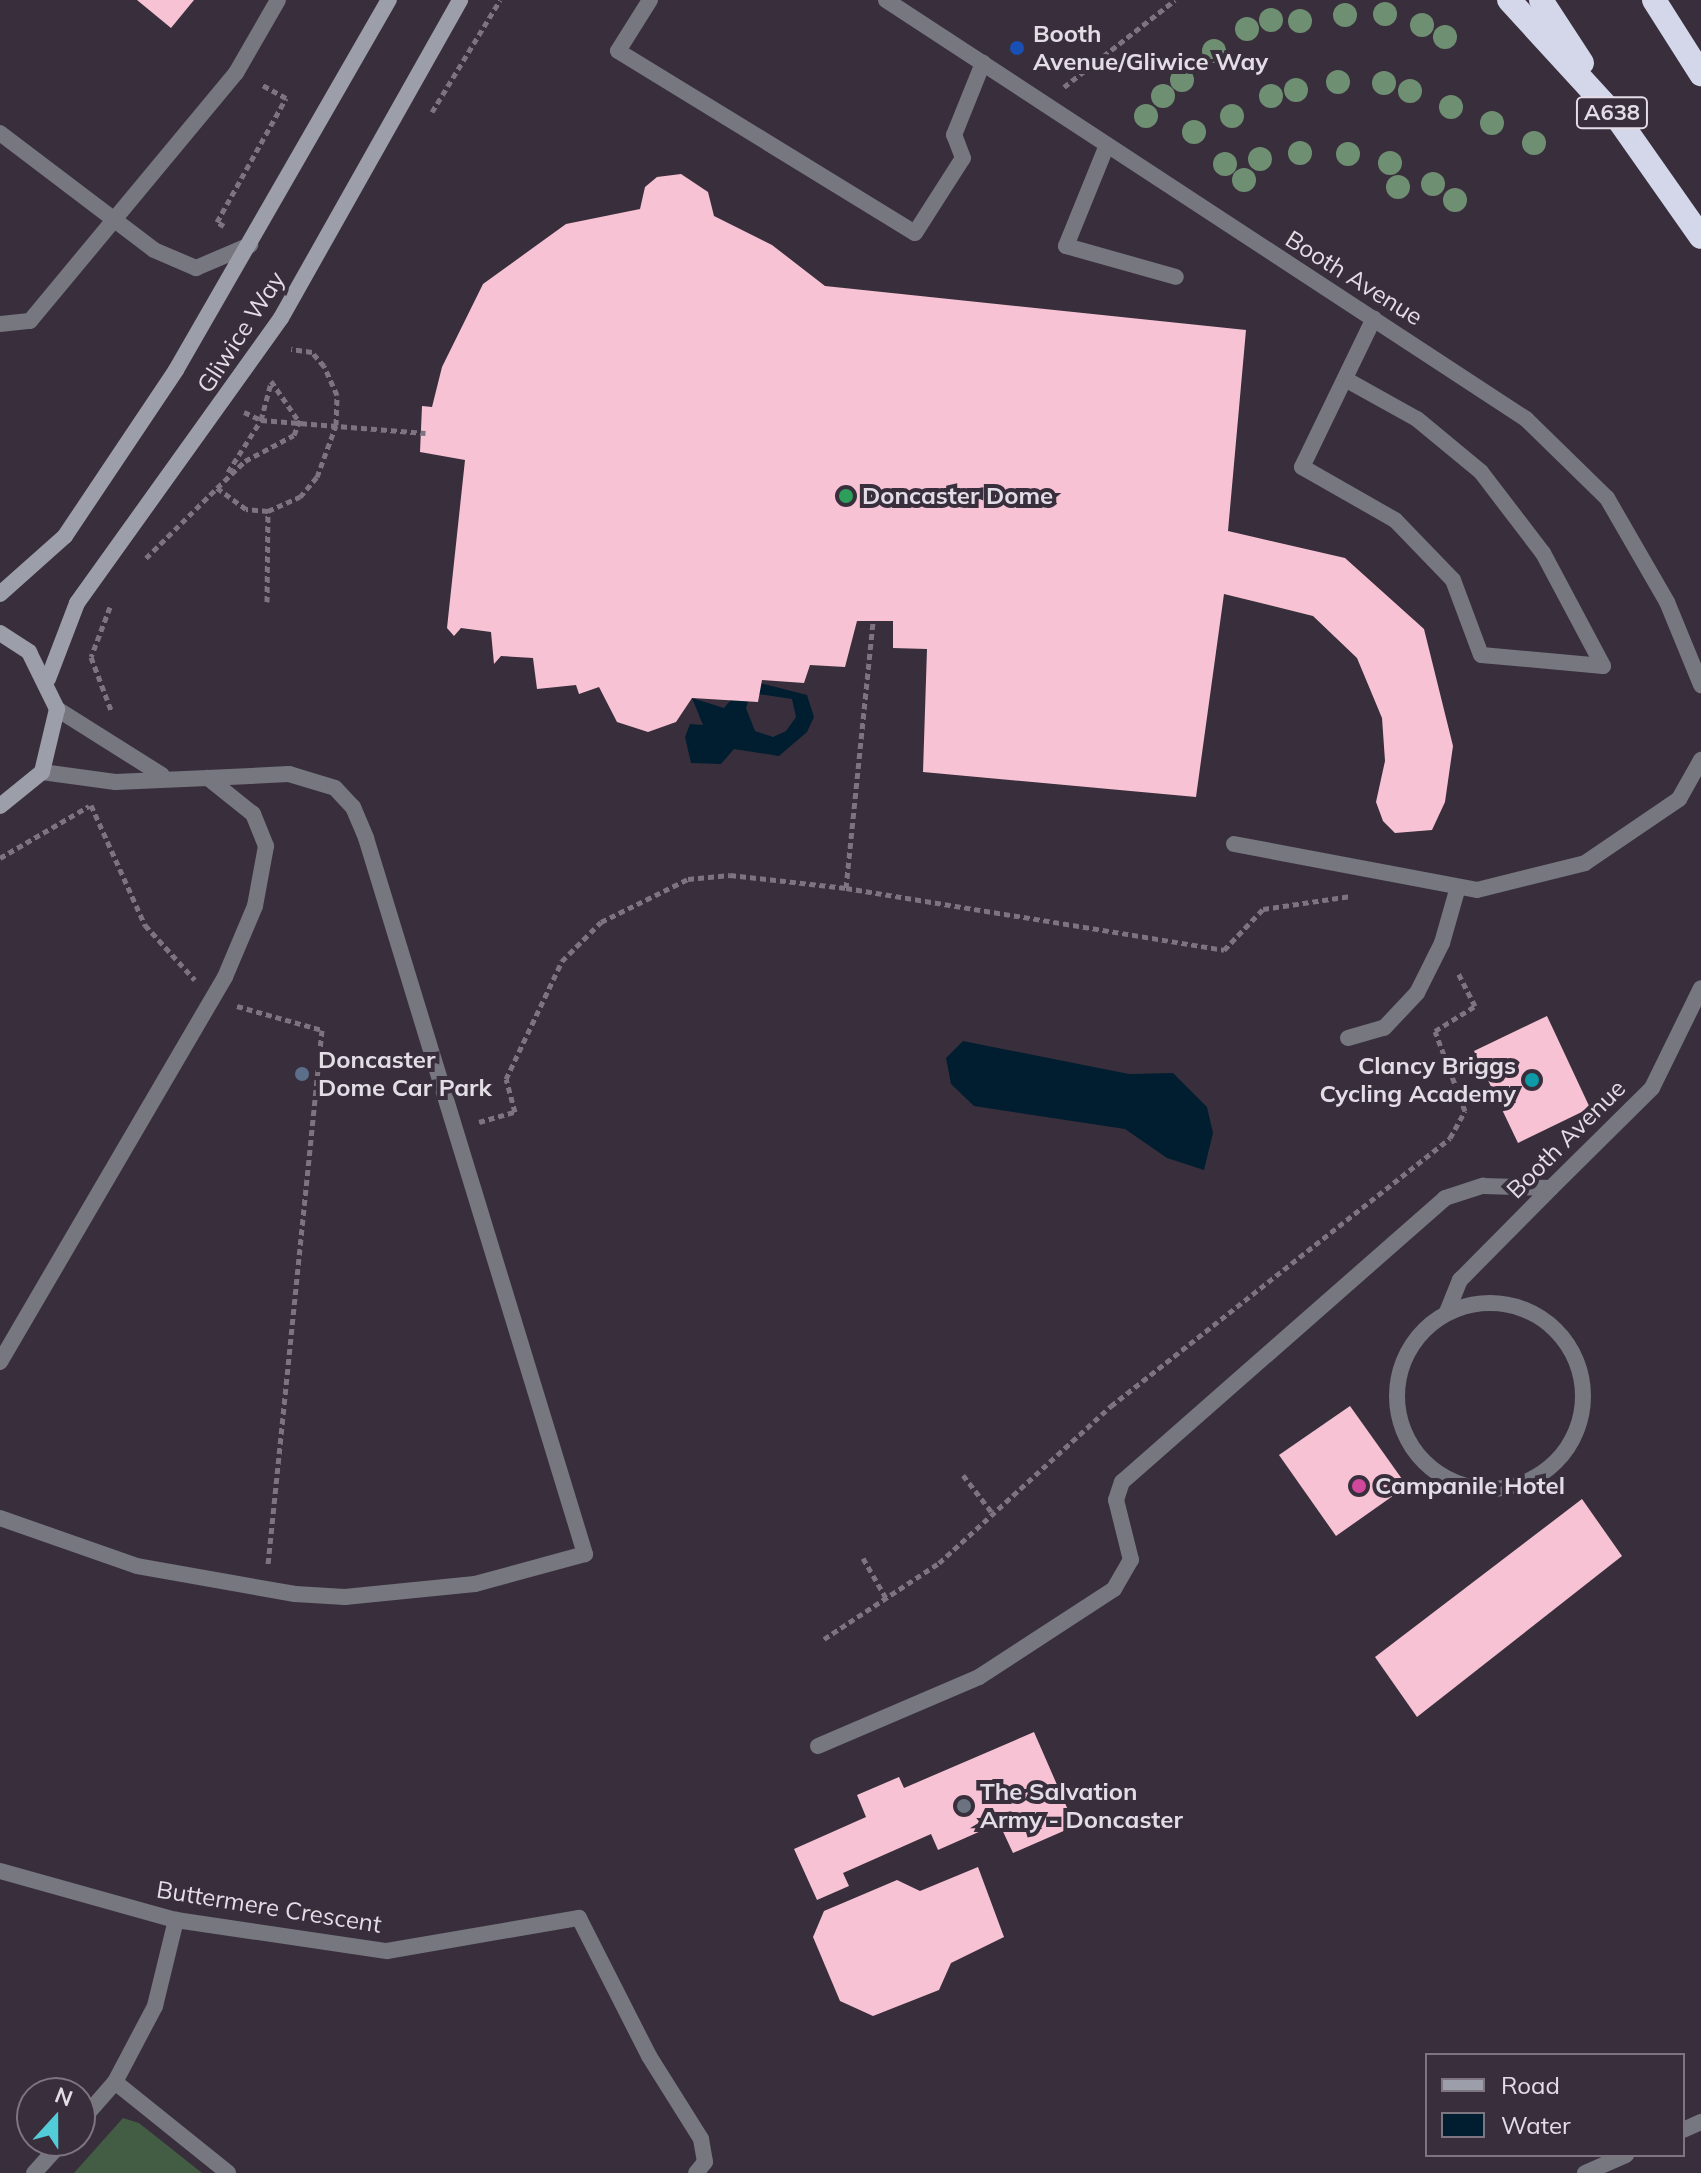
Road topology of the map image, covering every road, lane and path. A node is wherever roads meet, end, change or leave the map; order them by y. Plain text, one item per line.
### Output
1 (278, 0) edge
2 (389, 0) edge
3 (460, 0) edge
4 (650, 0) edge
5 (886, 0) edge
6 (1175, 0) edge
7 (1509, 0) edge
8 (1541, 0) edge
9 (1654, 0) edge
10 (983, 63) junction
11 (1701, 74) edge
12 (1044, 103) junction
13 (1618, 119) junction
14 (0, 133) edge
15 (1107, 145) junction
16 (111, 221) junction
17 (1701, 237) edge
18 (250, 245) junction
19 (1176, 277) dead end
20 (1374, 318) junction
21 (0, 324) edge
22 (284, 354) dead end
23 (278, 368) dead end
24 (1345, 379) junction
25 (271, 382) junction
26 (225, 403) junction
27 (261, 420) junction
28 (299, 420) junction
29 (336, 425) junction
30 (425, 433) dead end
31 (223, 479) junction
32 (217, 488) junction
33 (268, 511) junction
34 (137, 567) dead end
35 (0, 594) edge
36 (267, 602) dead end
37 (112, 603) dead end
38 (873, 623) dead end
39 (0, 633) edge
40 (48, 679) junction
41 (1701, 685) edge
42 (57, 709) junction
43 (110, 743) junction
44 (1701, 760) edge
45 (42, 772) junction
46 (162, 775) junction
47 (208, 778) junction
48 (98, 779) junction
49 (91, 805) junction
50 (0, 806) edge
51 (1234, 844) dead end
52 (0, 858) edge
53 (1458, 887) junction
54 (846, 888) junction
55 (1356, 895) dead end
56 (1442, 943) junction
57 (1701, 988) edge
58 (214, 996) junction
59 (1698, 1006) edge
60 (1348, 1038) dead end
61 (455, 1129) junction
62 (1551, 1188) junction
63 (1447, 1312) junction
64 (0, 1362) edge
65 (963, 1475) dead end
66 (993, 1514) junction
67 (0, 1518) edge
68 (863, 1558) dead end
69 (265, 1591) junction
70 (886, 1598) junction
71 (824, 1639) dead end
72 (818, 1746) dead end
73 (0, 1871) edge
74 (176, 1920) junction
75 (115, 2082) junction
76 (96, 2104) edge
77 (48, 2157) edge
78 (1621, 2157) edge
79 (34, 2173) edge
80 (228, 2173) edge
81 (696, 2173) edge
82 (1585, 2173) edge

1 - 16 street
2 - 18 street, Gliwice Way
3 - 26 street, Gliwice Way
4 - 10 street
5 - 10 street, Booth Avenue
6 - 12 path
7 - 13 highway, A638
8 - 13 highway
9 - 11 highway
10 - 12 street, Booth Avenue
12 - 15 street, Booth Avenue
13 - 17 highway, A638
14 - 16 street
15 - 19 street
15 - 20 street, Booth Avenue
16 - 18 street
16 - 21 street
18 - 35 street, Gliwice Way
20 - 24 street
20 - 41 street, Booth Avenue
22 - 29 path
23 - 25 path
24 - 24 street
25 - 27 path
25 - 28 path
26 - 27 path
26 - 40 street, Gliwice Way
27 - 28 path
27 - 31 path
28 - 29 path
28 - 31 path
29 - 30 path
29 - 33 path
31 - 32 path
32 - 33 path
32 - 34 path
33 - 36 path
37 - 43 path
38 - 54 path
39 - 40 street
40 - 42 street
42 - 43 street
42 - 45 street
43 - 46 street
44 - 53 street
45 - 48 street
45 - 50 street
46 - 47 street
46 - 48 street
47 - 58 street
47 - 61 street
48 - 49 path
49 - 52 path
49 - 58 path
51 - 53 street
53 - 56 street
54 - 55 path
54 - 61 path
56 - 60 street
56 - 66 path
57 - 59 street, Booth Avenue
58 - 64 street
58 - 69 path
59 - 62 street, Booth Avenue
61 - 69 street
62 - 63 street, Booth Avenue
62 - 72 street
63 - 63 street, Booth Avenue
65 - 66 path
66 - 70 path
67 - 69 street
68 - 70 path
70 - 71 path
73 - 74 street, Buttermere Crescent
74 - 75 street
74 - 81 street, Buttermere Crescent
75 - 76 street
75 - 80 street
77 - 79 street
78 - 82 street

